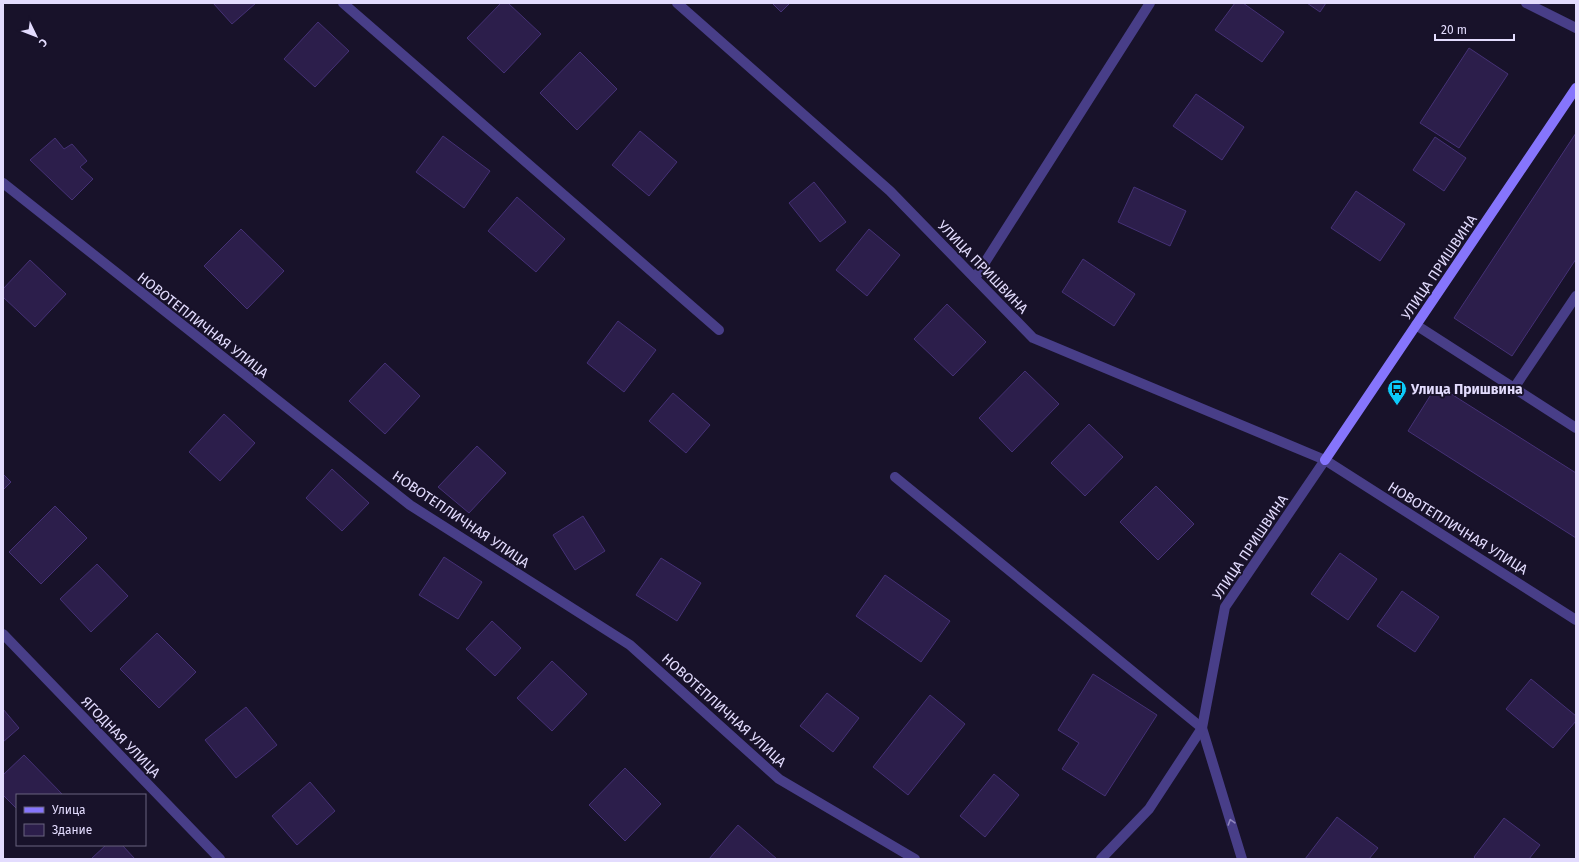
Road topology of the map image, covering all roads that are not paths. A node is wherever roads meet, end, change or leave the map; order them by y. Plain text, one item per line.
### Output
1 (343, 3) edge
2 (677, 3) edge
3 (1150, 3) edge
4 (1526, 3) edge
5 (1576, 28) edge
6 (1576, 88) edge
7 (3, 183) edge
8 (975, 278) junction
9 (1576, 296) edge
10 (1416, 325) junction
11 (720, 330) dead end
12 (1514, 388) junction
13 (1576, 428) edge
14 (1325, 460) junction
15 (896, 476) dead end
16 (1576, 620) edge
17 (3, 634) edge
18 (1202, 728) junction
19 (220, 859) edge
20 (915, 859) edge
21 (1101, 859) edge
22 (1242, 859) edge

1 - 11 street
2 - 8 street, УЛИЦА ПРИШВИНА
3 - 8 street
4 - 5 street
6 - 10 street, УЛИЦА ПРИШВИНА
7 - 20 street, НОВОТЕПЛИЧНАЯ УЛИЦА
8 - 14 street, УЛИЦА ПРИШВИНА
9 - 12 street
10 - 12 street
10 - 14 street, УЛИЦА ПРИШВИНА
12 - 13 street
14 - 16 street, НОВОТЕПЛИЧНАЯ УЛИЦА
14 - 18 street, УЛИЦА ПРИШВИНА
15 - 18 street
17 - 19 street, ЯГОДНАЯ УЛИЦА
18 - 21 street, УЛИЦА ПРИШВИНА
22 -> 18 street

